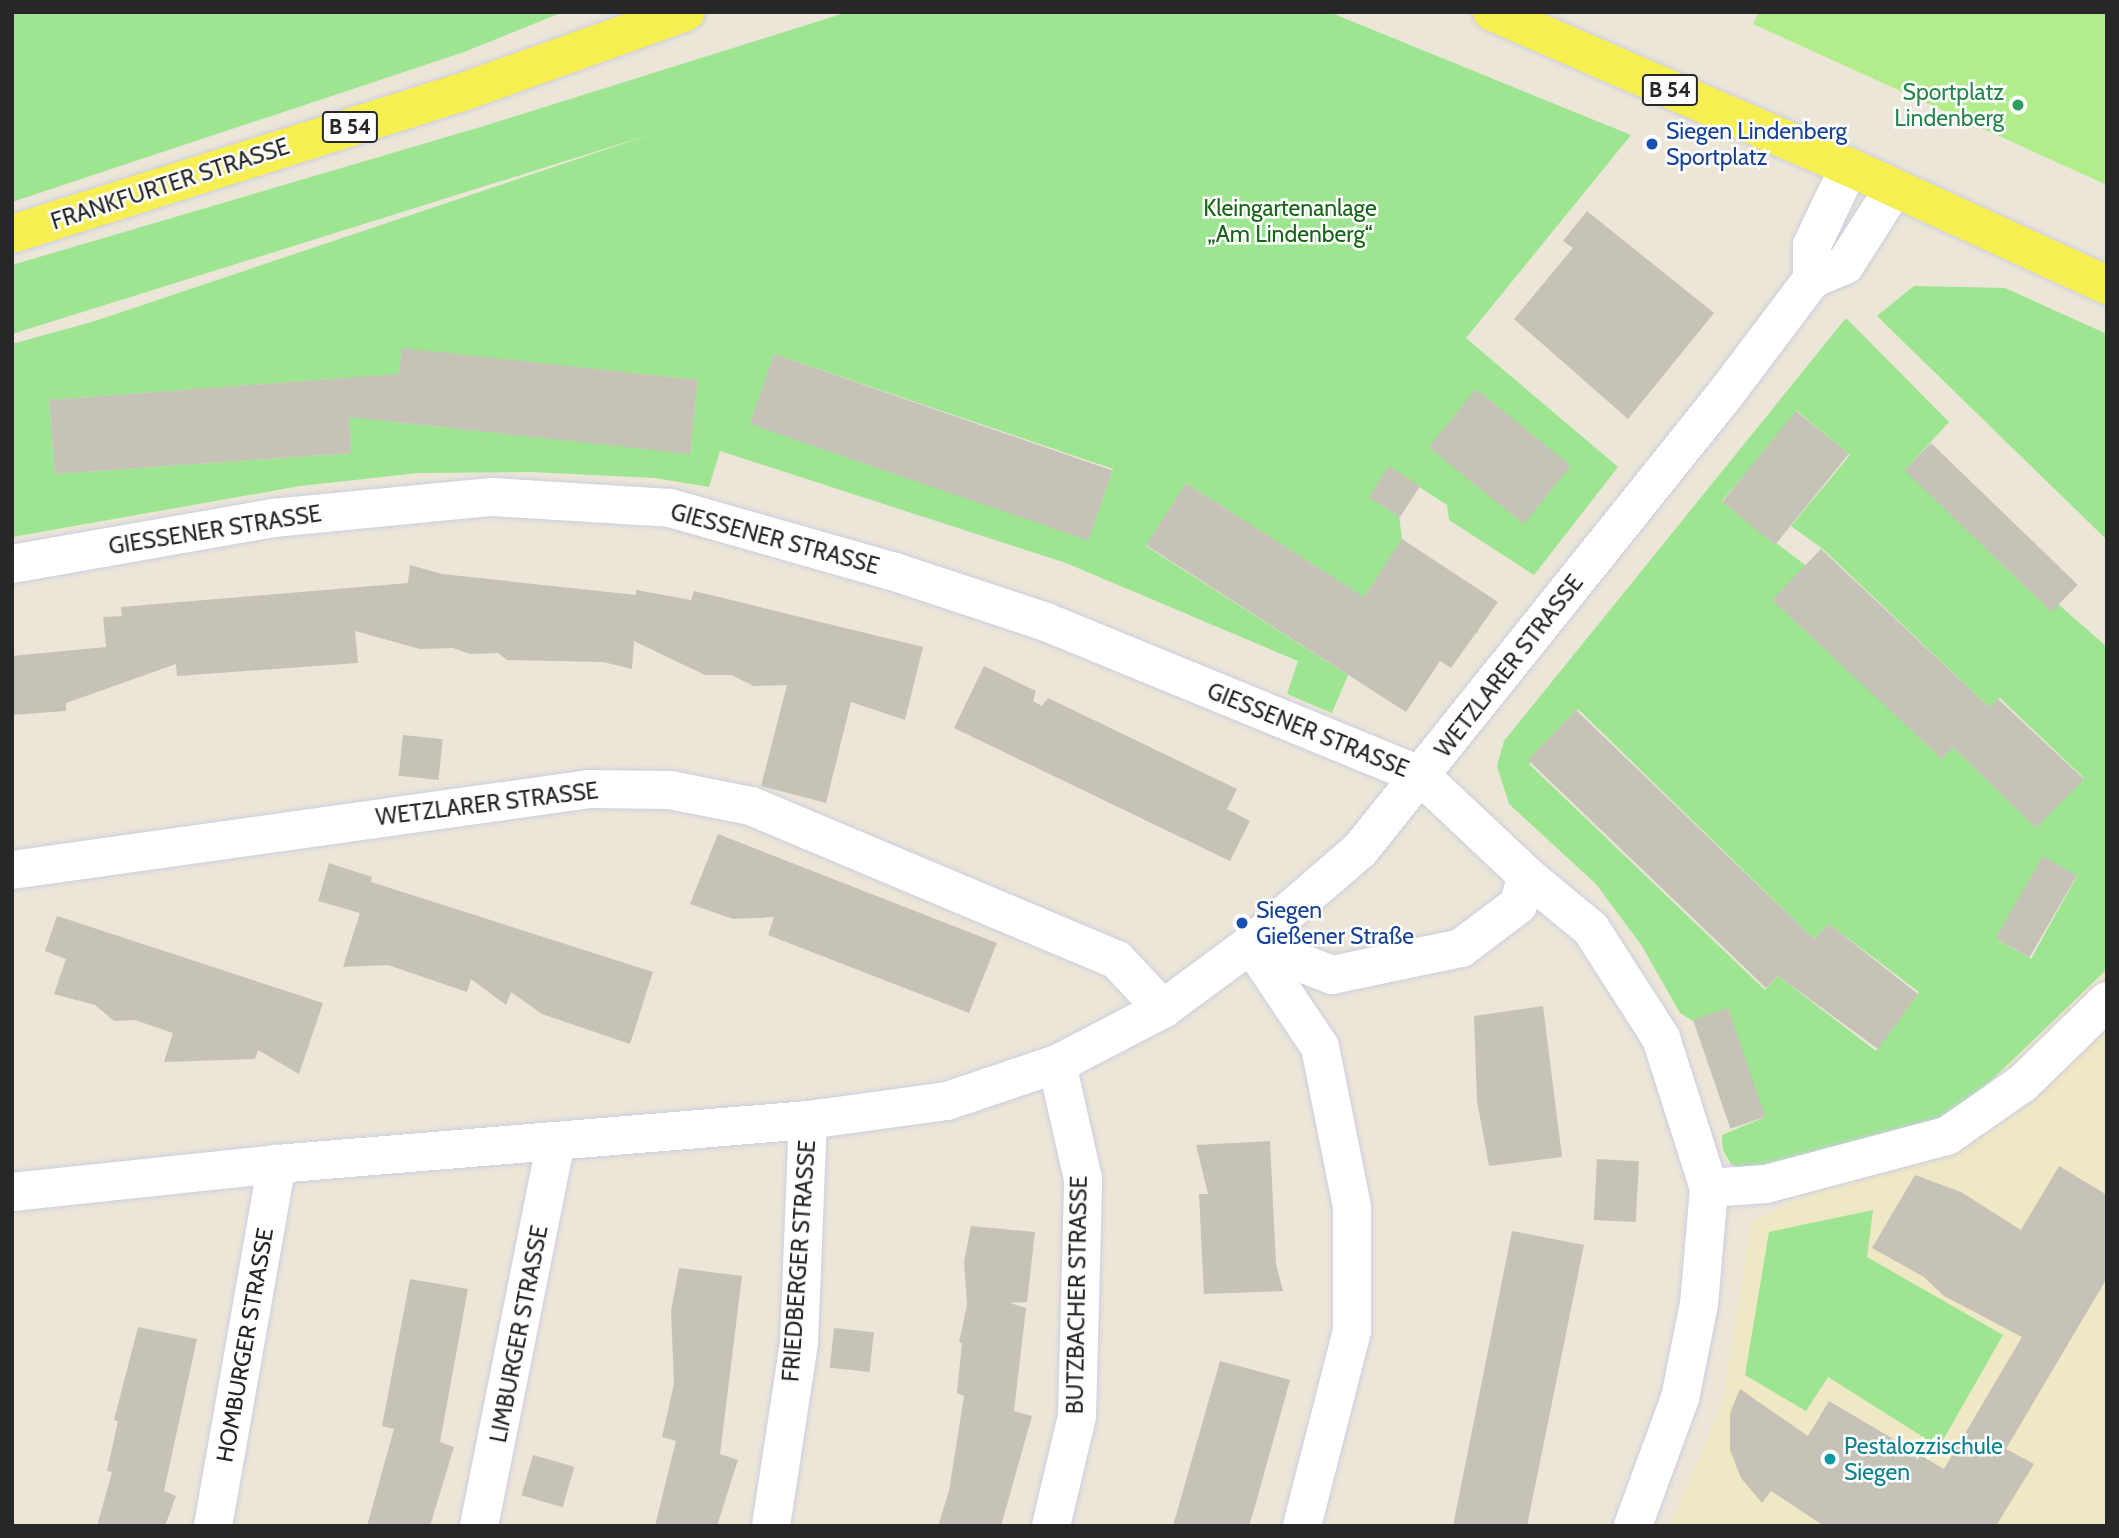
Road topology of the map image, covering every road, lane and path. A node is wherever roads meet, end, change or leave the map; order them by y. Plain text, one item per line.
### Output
1 (686, 12) edge
2 (1492, 12) edge
3 (1849, 166) junction
4 (1894, 188) junction
5 (12, 234) edge
6 (1812, 279) junction
7 (2107, 285) edge
8 (12, 564) edge
9 (1421, 776) junction
10 (12, 870) edge
11 (1527, 876) junction
12 (1251, 944) junction
13 (2107, 1001) edge
14 (1163, 1009) junction
15 (1057, 1064) junction
16 (808, 1121) junction
17 (556, 1142) junction
18 (277, 1164) junction
19 (1709, 1188) junction
20 (12, 1192) edge
21 (213, 1526) edge
22 (479, 1526) edge
23 (771, 1526) edge
24 (1051, 1526) edge
25 (1302, 1526) edge
26 (1633, 1526) edge

1 - 5 main road, FRANKFURTER STRASSE / B 54
2 - 3 main road, B 54
3 - 4 main road, B 54
3 - 6 street
4 - 6 street
4 - 7 main road, B 54
6 - 9 street, WETZLARER STRASSE
8 - 9 street, GIESSENER STRASSE
9 - 11 street
9 - 12 street, WETZLARER STRASSE
10 - 14 street, WETZLARER STRASSE
11 - 12 street
11 - 19 street
12 - 14 street, WETZLARER STRASSE
12 - 25 street
13 - 19 street
14 - 15 street, WETZLARER STRASSE
15 - 16 street, WETZLARER STRASSE
15 - 24 street, BUTZBACHER STRASSE
16 - 17 street, WETZLARER STRASSE
16 - 23 street, FRIEDBERGER STRASSE
17 - 18 street, WETZLARER STRASSE
17 - 22 street, LIMBURGER STRASSE
18 - 20 street, WETZLARER STRASSE
18 - 21 street, HOMBURGER STRASSE
19 - 26 street

